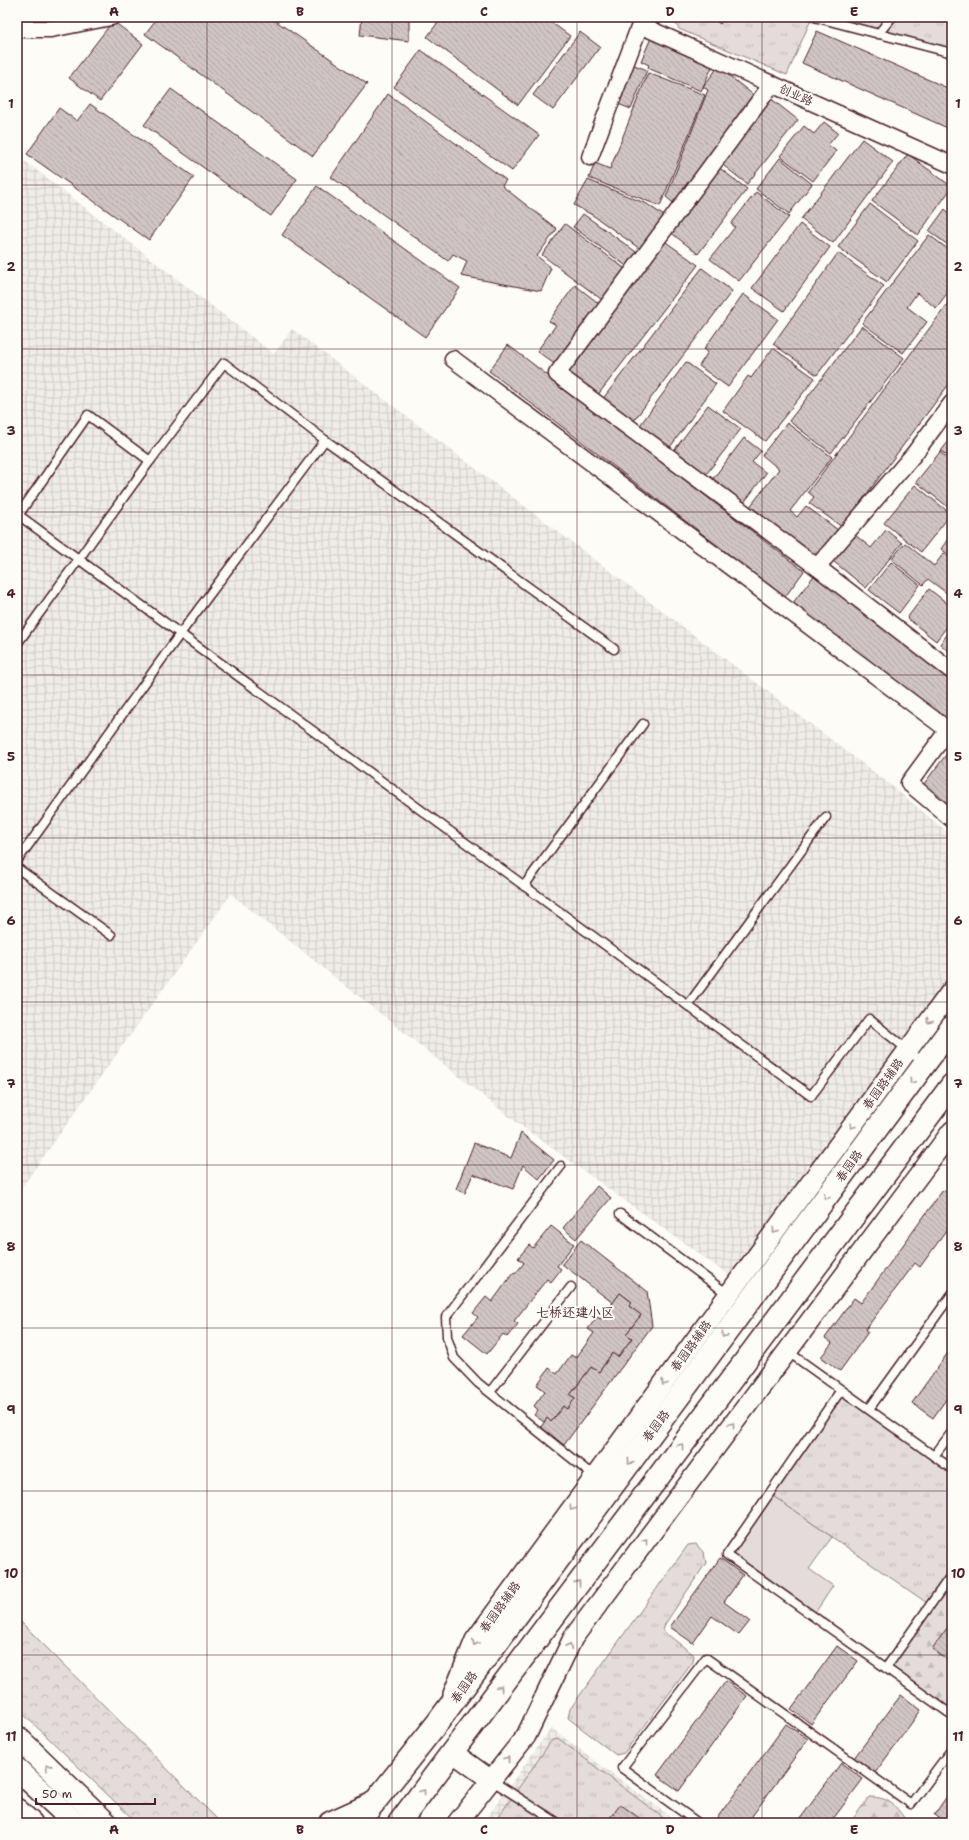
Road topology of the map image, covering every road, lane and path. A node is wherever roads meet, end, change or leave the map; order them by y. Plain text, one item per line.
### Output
1 (111, 17) edge
2 (814, 17) edge
3 (892, 17) edge
4 (641, 21) edge
5 (17, 29) edge
6 (878, 34) junction
7 (952, 53) edge
8 (772, 84) junction
9 (590, 157) dead end
10 (952, 165) edge
11 (453, 359) dead end
12 (952, 404) edge
13 (324, 440) junction
14 (150, 461) junction
15 (17, 515) edge
16 (80, 559) junction
17 (818, 567) junction
18 (180, 634) junction
19 (17, 644) edge
20 (614, 649) dead end
21 (952, 671) edge
22 (643, 724) dead end
23 (826, 817) dead end
24 (952, 819) edge
25 (17, 861) edge
26 (17, 868) edge
27 (524, 886) junction
28 (111, 935) dead end
29 (952, 990) edge
30 (688, 1005) junction
31 (952, 1027) edge
32 (908, 1050) junction
33 (925, 1063) junction
34 (952, 1085) edge
35 (952, 1131) edge
36 (561, 1166) dead end
37 (620, 1214) dead end
38 (571, 1288) dead end
39 (952, 1294) edge
40 (737, 1301) junction
41 (769, 1329) junction
42 (787, 1351) junction
43 (841, 1390) junction
44 (490, 1392) junction
45 (869, 1409) junction
46 (952, 1432) edge
47 (934, 1456) junction
48 (952, 1469) edge
49 (602, 1483) junction
50 (952, 1574) edge
51 (886, 1668) junction
52 (952, 1715) edge
53 (17, 1737) edge
54 (952, 1749) edge
55 (452, 1752) junction
56 (17, 1769) edge
57 (491, 1780) junction
58 (373, 1804) junction
59 (17, 1810) edge
60 (31, 1823) edge
61 (75, 1823) edge
62 (106, 1823) edge
63 (330, 1823) edge
64 (358, 1823) edge
65 (399, 1823) edge
66 (457, 1823) edge
67 (558, 1823) edge
68 (698, 1823) edge

1 - 5 street
2 - 6 lane
3 - 6 lane
4 - 8 street, 创业路
4 - 9 street
6 - 7 lane
8 - 10 street, 创业路
8 - 17 street
11 - 24 street
12 - 17 street
13 - 14 lane
13 - 18 lane
13 - 20 lane
14 - 15 lane
14 - 16 lane
15 - 16 lane
16 - 18 lane
16 - 19 lane
17 - 21 street
18 - 25 lane
18 - 27 lane
22 - 27 lane
23 - 30 lane
26 - 28 lane
27 - 30 lane
29 -> 32 street, 春园路辅路
30 - 32 lane
31 - 33 main road, 春园路
32 - 33 lane
32 -> 40 street, 春园路辅路
33 -> 40 main road, 春园路
34 - 41 main road
35 - 42 street
36 - 44 lane
37 - 40 lane
38 - 44 lane
39 - 45 lane
40 -> 49 main road, 春园路
41 - 42 street
55 -> 41 main road
42 - 43 lane
57 -> 42 street
43 - 45 lane
43 - 51 lane
44 - 49 lane
45 - 47 lane
46 - 47 lane
47 - 48 lane
49 -> 58 main road, 春园路
50 - 51 lane
51 - 52 lane
62 -> 53 main road
54 - 68 lane
55 - 57 street
65 -> 55 main road
56 - 61 main road
57 - 66 street
57 - 67 lane
58 - 63 main road
58 - 64 main road, 春园路
59 - 60 main road

